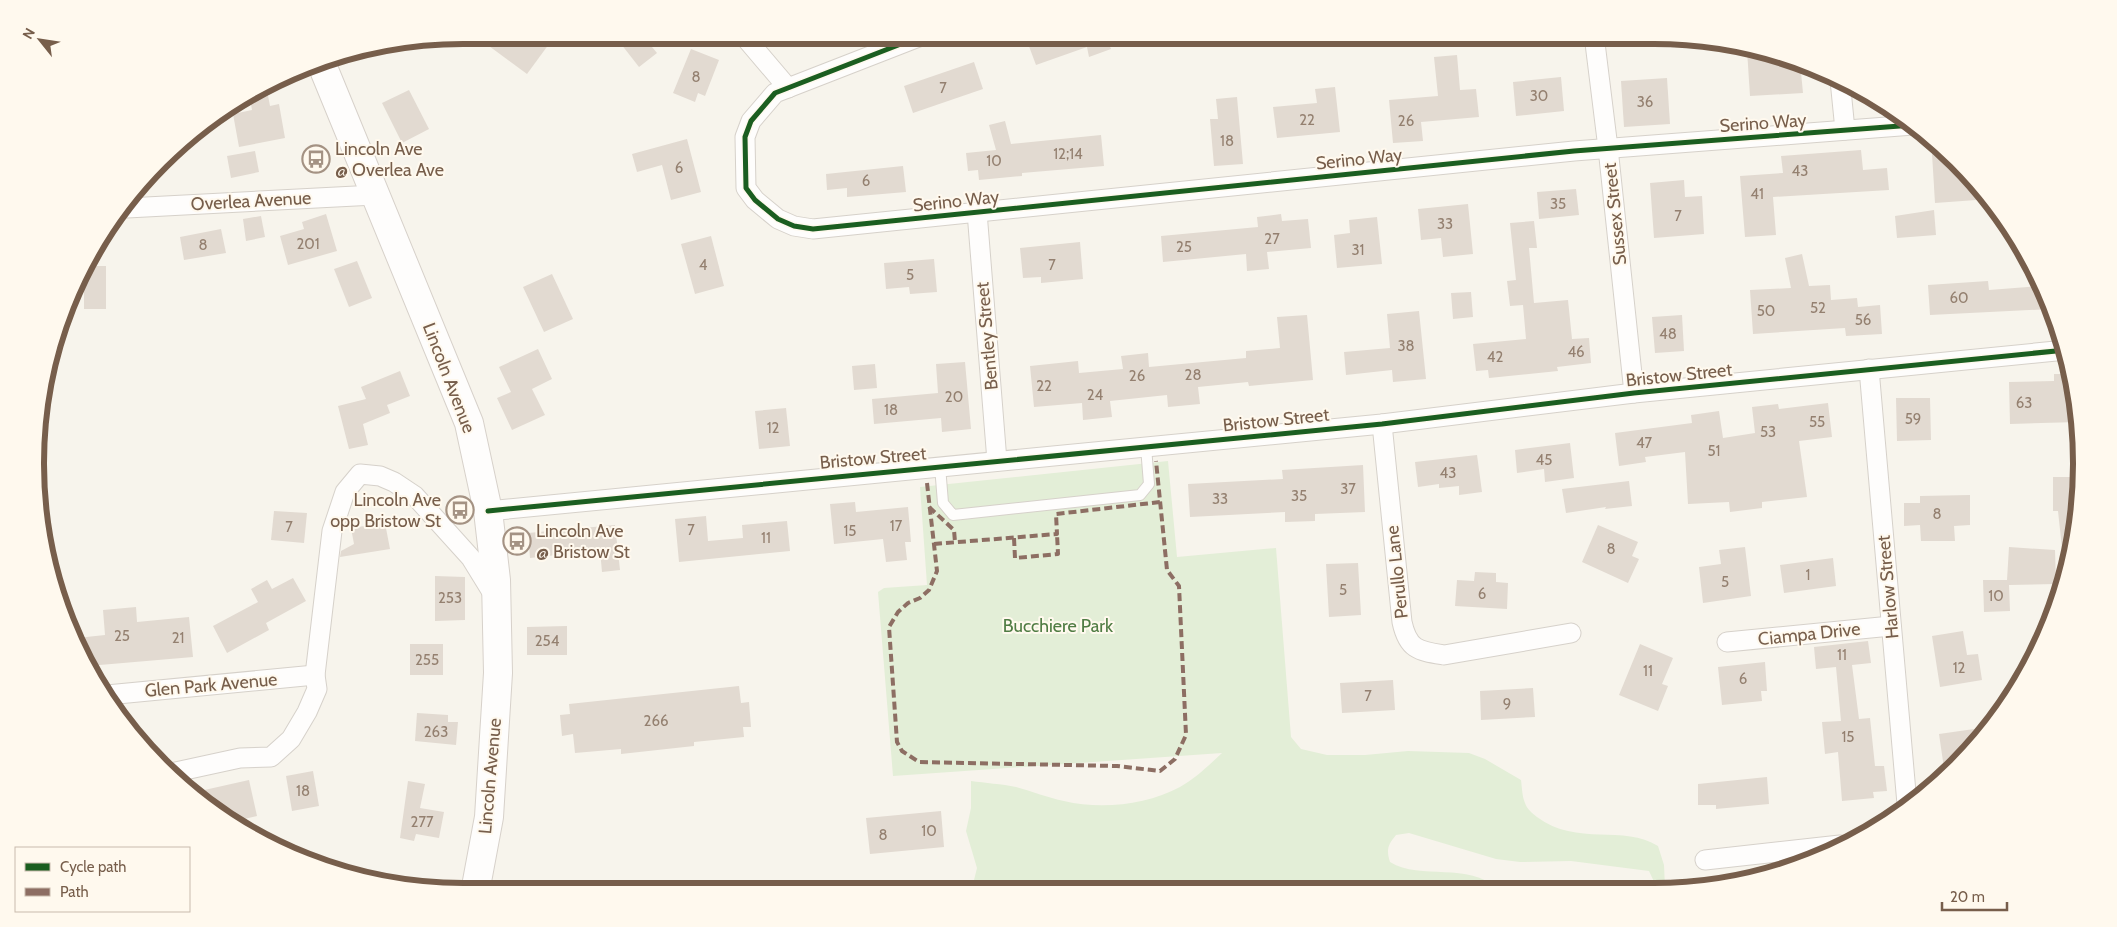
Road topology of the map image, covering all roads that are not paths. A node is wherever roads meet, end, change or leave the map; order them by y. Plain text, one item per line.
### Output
1 (751, 44) edge
2 (901, 44) edge
3 (1595, 44) edge
4 (323, 68) edge
5 (788, 88) junction
6 (1841, 88) edge
7 (1903, 126) edge
8 (1845, 130) junction
9 (1608, 148) junction
10 (375, 195) junction
11 (130, 208) edge
12 (977, 212) junction
13 (2058, 351) edge
14 (1869, 369) junction
15 (1634, 393) junction
16 (1382, 424) junction
17 (1146, 447) junction
18 (997, 460) junction
19 (940, 466) junction
20 (488, 510) junction
21 (496, 599) junction
22 (1891, 626) junction
23 (1572, 633) dead end
24 (1727, 642) dead end
25 (315, 675) junction
26 (113, 694) edge
27 (179, 771) edge
28 (1907, 799) edge
29 (1823, 847) edge
30 (1705, 860) dead end
31 (477, 883) edge

1 - 5 street
2 - 5 street, Serino Way
3 - 9 street, Sussex Street
4 - 10 main road, Lincoln Avenue
5 - 12 street, Serino Way
6 - 8 street
7 - 8 street, Serino Way
8 - 9 street, Serino Way
9 - 12 street, Serino Way
9 - 15 street, Sussex Street
10 - 11 street, Overlea Avenue
10 - 20 main road, Lincoln Avenue
12 - 18 street, Bentley Street
13 - 14 street, Bristow Street
14 - 15 street, Bristow Street
14 - 22 street, Harlow Street
15 - 16 street, Bristow Street
16 - 17 street, Bristow Street
16 - 23 street, Perullo Lane
17 - 18 street, Bristow Street
17 - 19 lane
18 - 19 street, Bristow Street
19 - 20 street, Bristow Street
20 - 21 main road, Lincoln Avenue
21 - 25 street
21 - 31 main road, Lincoln Avenue
22 - 24 street, Ciampa Drive
22 - 28 street, Harlow Street
25 - 26 street, Glen Park Avenue
25 - 27 street
29 - 30 street

